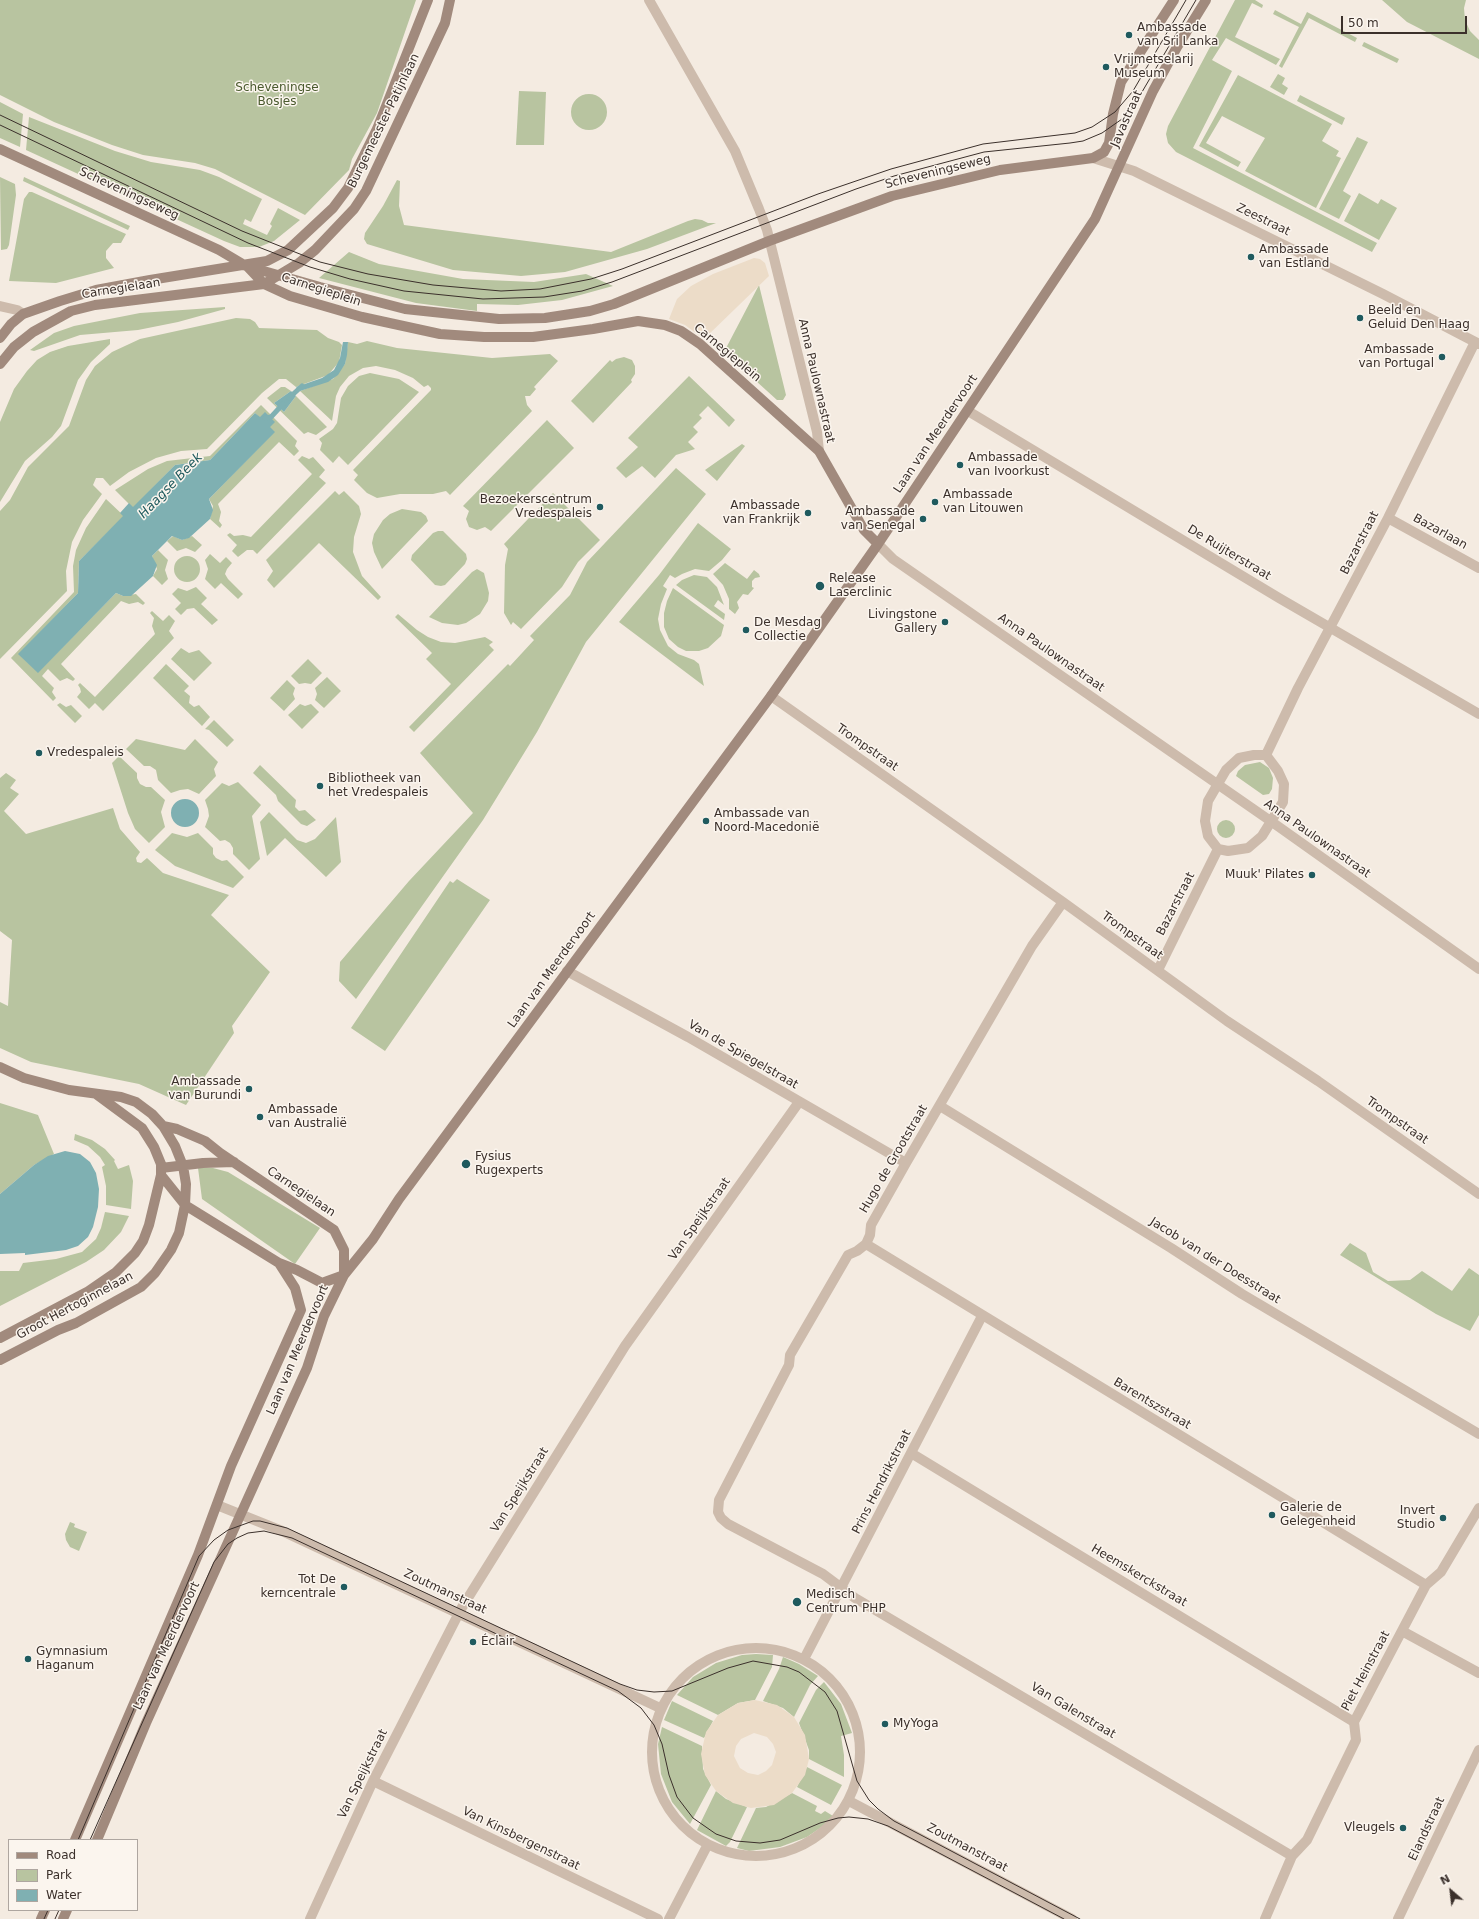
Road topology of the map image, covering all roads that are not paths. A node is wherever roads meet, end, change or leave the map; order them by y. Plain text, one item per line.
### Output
1 (428, 0) edge
2 (450, 0) edge
3 (648, 0) edge
4 (1174, 0) edge
5 (1206, 0) edge
6 (0, 149) edge
7 (1093, 158) junction
8 (1120, 165) junction
9 (769, 241) junction
10 (246, 266) junction
11 (280, 274) junction
12 (264, 284) junction
13 (0, 306) edge
14 (23, 314) junction
15 (0, 338) edge
16 (1477, 343) edge
17 (0, 364) edge
18 (968, 412) junction
19 (820, 451) junction
20 (1388, 518) junction
21 (878, 544) junction
22 (1479, 568) edge
23 (1331, 627) junction
24 (771, 696) junction
25 (1479, 714) edge
26 (1266, 755) junction
27 (1217, 785) junction
28 (1272, 822) junction
29 (1218, 849) junction
30 (1063, 902) junction
31 (1479, 969) edge
32 (1158, 970) junction
33 (567, 971) junction
34 (0, 1067) edge
35 (96, 1094) junction
36 (799, 1102) junction
37 (940, 1106) junction
38 (163, 1126) junction
39 (234, 1162) junction
40 (906, 1163) junction
41 (183, 1166) junction
42 (161, 1172) junction
43 (1479, 1194) edge
44 (185, 1204) junction
45 (866, 1244) junction
46 (279, 1264) junction
47 (344, 1275) junction
48 (982, 1316) junction
49 (0, 1338) edge
50 (0, 1360) edge
51 (1479, 1434) edge
52 (911, 1453) junction
53 (217, 1505) junction
54 (1479, 1508) edge
55 (242, 1514) junction
56 (1426, 1585) junction
57 (842, 1587) junction
58 (459, 1613) junction
59 (1402, 1631) junction
60 (804, 1659) junction
61 (1479, 1672) edge
62 (660, 1708) junction
63 (1354, 1722) junction
64 (1479, 1750) edge
65 (373, 1782) junction
66 (849, 1801) junction
67 (75, 1839) edge
68 (96, 1839) edge
69 (707, 1846) junction
70 (1292, 1856) junction
71 (310, 1919) edge
72 (658, 1919) edge
73 (669, 1919) edge
74 (1072, 1919) edge
75 (1265, 1919) edge
76 (1398, 1919) edge

1 - 10 street, Burgemeester Patijnlaan
2 - 11 street, Burgemeester Patijnlaan
3 - 9 street, Anna Paulownastraat
4 - 7 street, Javastraat
5 - 8 street, Javastraat
6 - 10 street, Scheveningseweg
7 - 8 street, Scheveningseweg
7 - 9 street, Scheveningseweg
8 - 16 street, Zeestraat
8 - 18 street, Laan van Meerdervoort
9 - 11 street, Carnegieplein
9 - 19 street, Anna Paulownastraat
10 - 11 street, Carnegieplein
10 - 12 street, Carnegieplein
10 - 14 street, Carnegielaan
11 - 12 street, Burgemeester Patijnlaan
12 - 17 street, Carnegielaan
12 - 19 street, Carnegieplein
13 - 14 street
14 - 15 street, Carnegielaan
16 - 20 street, Bazarstraat
18 - 21 street, Laan van Meerdervoort
18 - 23 street, De Ruijterstraat
19 - 21 street, Anna Paulownastraat
20 - 22 street, Bazarlaan
20 - 23 street, Bazarstraat
21 - 24 street, Laan van Meerdervoort
21 - 27 street, Anna Paulownastraat
23 - 25 street, De Ruijterstraat
23 - 26 street, Bazarstraat
24 - 30 street, Trompstraat
24 - 33 street, Laan van Meerdervoort
26 - 27 street
26 - 28 street
27 - 28 street, Anna Paulownastraat
27 - 29 street
28 - 29 street
28 - 31 street, Anna Paulownastraat
29 - 32 street, Bazarstraat
30 - 32 street, Trompstraat
30 - 37 street, Hugo de Grootstraat
32 - 43 street, Trompstraat
33 - 36 street, Van de Spiegelstraat
33 - 47 street, Laan van Meerdervoort
34 - 35 street
35 - 38 street
35 - 42 street
36 - 40 street, Van de Spiegelstraat
36 - 58 street, Van Speijkstraat
37 - 40 street, Hugo de Grootstraat
37 - 51 street, Jacob van der Doesstraat
38 - 39 street, Carnegielaan
38 - 41 street
39 - 41 street
39 - 47 street, Carnegielaan
40 - 45 street, Hugo de Grootstraat
41 - 42 street
41 - 44 street
42 - 44 street
42 - 49 street, Groot Hertoginnelaan
44 - 46 street
44 - 50 street, Groot Hertoginnelaan
45 - 48 street, Barentszstraat
45 - 57 street
46 - 47 street
46 - 53 street, Laan van Meerdervoort
47 - 55 street, Laan van Meerdervoort
48 - 52 street, Prins Hendrikstraat
48 - 56 street, Barentszstraat
52 - 57 street, Prins Hendrikstraat
52 - 63 street, Heemskerckstraat
53 - 55 street, Zoutmanstraat
53 - 67 street, Laan van Meerdervoort
54 - 56 street, Piet Heinstraat
55 - 58 street, Zoutmanstraat
55 - 68 street, Laan van Meerdervoort
56 - 59 street, Piet Heinstraat
57 - 60 street, Prins Hendrikstraat
57 - 70 street, Van Galenstraat
58 - 62 street, Zoutmanstraat
58 - 65 street, Van Speijkstraat
59 - 61 street
59 - 63 street, Piet Heinstraat
60 - 62 street
60 - 66 street
62 - 69 street
63 - 70 street, Piet Heinstraat
64 - 76 street, Elandstraat
65 - 71 street, Van Speijkstraat
65 - 72 street, Van Kinsbergenstraat
66 - 69 street
66 - 74 street, Zoutmanstraat
69 - 73 street
70 - 75 street, Piet Heinstraat

